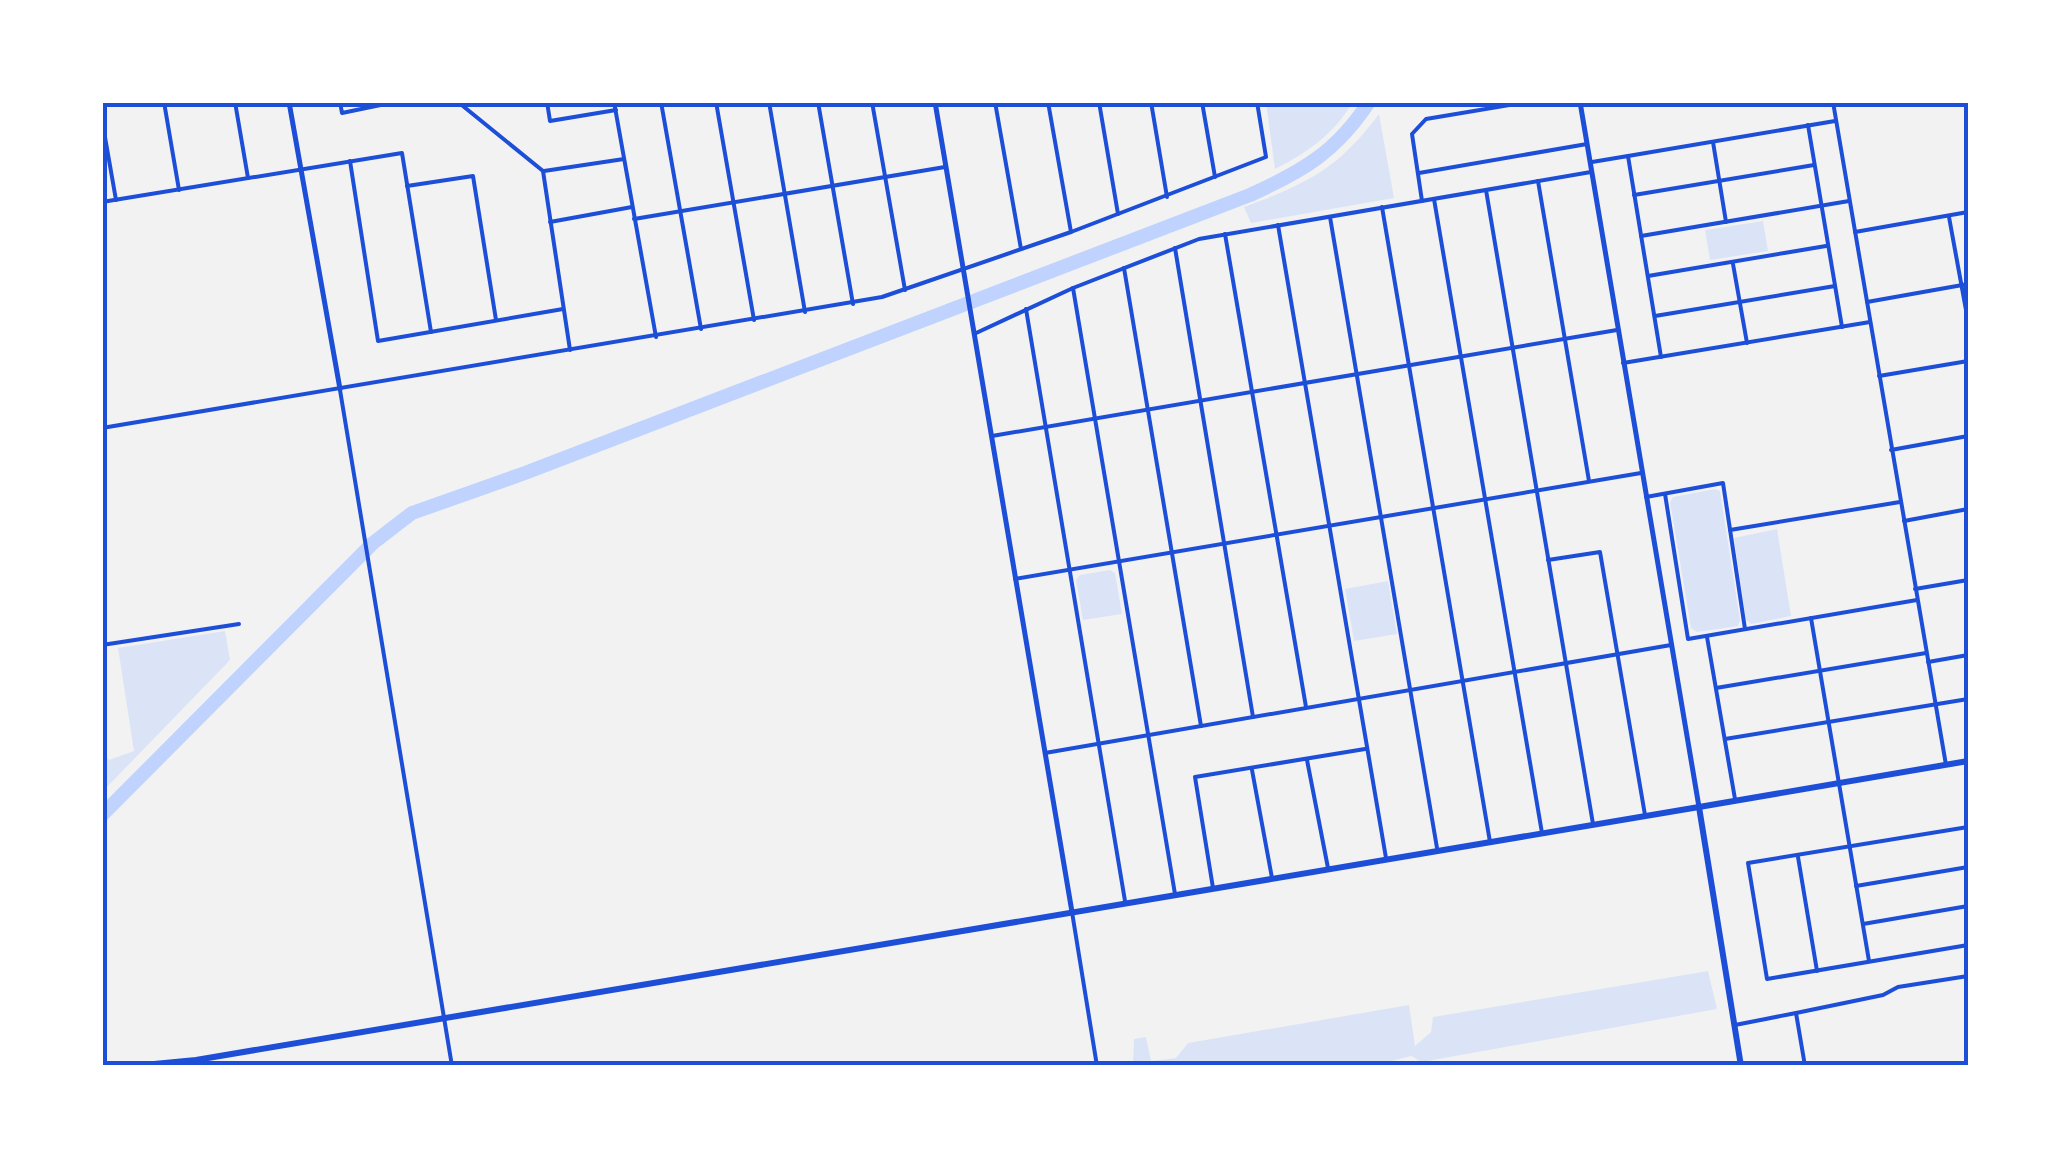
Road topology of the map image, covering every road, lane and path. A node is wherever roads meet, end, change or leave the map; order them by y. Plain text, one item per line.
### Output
1 (164, 102) edge
2 (235, 102) edge
3 (290, 102) edge
4 (340, 102) edge
5 (395, 102) edge
6 (458, 102) edge
7 (548, 102) edge
8 (614, 102) edge
9 (661, 102) edge
10 (716, 102) edge
11 (768, 102) edge
12 (818, 102) edge
13 (872, 102) edge
14 (935, 102) edge
15 (995, 102) edge
16 (1048, 102) edge
17 (1099, 102) edge
18 (1151, 102) edge
19 (1202, 102) edge
20 (1257, 102) edge
21 (1453, 102) edge
22 (1527, 102) edge
23 (1580, 102) edge
24 (1833, 102) edge
25 (1494, 105) edge
26 (616, 110) junction
27 (1455, 114) junction
28 (102, 120) edge
29 (1836, 121) junction
30 (1808, 125) junction
31 (1712, 141) junction
32 (1587, 144) junction
33 (1628, 156) junction
34 (624, 159) junction
35 (350, 160) junction
36 (1590, 162) junction
37 (1814, 165) junction
38 (946, 167) junction
39 (302, 170) junction
40 (543, 171) junction
41 (1592, 172) junction
42 (1418, 173) junction
43 (885, 177) junction
44 (248, 178) junction
45 (1216, 178) junction
46 (1538, 181) junction
47 (1720, 181) junction
48 (408, 186) junction
49 (832, 186) junction
50 (179, 190) junction
51 (1486, 190) junction
52 (784, 194) junction
53 (1634, 196) junction
54 (1167, 197) junction
55 (1434, 198) junction
56 (116, 200) junction
57 (1422, 200) junction
58 (1850, 201) junction
59 (102, 202) edge
60 (734, 202) junction
61 (632, 206) junction
62 (1821, 206) junction
63 (1382, 207) junction
64 (680, 212) junction
65 (1968, 212) edge
66 (1118, 214) junction
67 (1949, 216) junction
68 (1330, 217) junction
69 (634, 220) junction
70 (550, 222) junction
71 (1726, 222) junction
72 (1278, 225) junction
73 (1071, 232) junction
74 (1855, 232) junction
75 (1225, 234) junction
76 (1641, 236) junction
77 (1828, 246) junction
78 (1175, 248) junction
79 (1021, 249) junction
80 (1733, 262) junction
81 (963, 268) junction
82 (1124, 268) junction
83 (1648, 276) junction
84 (1965, 285) edge
85 (1835, 286) junction
86 (1073, 288) junction
87 (904, 290) junction
88 (1740, 302) junction
89 (1866, 302) junction
90 (853, 304) junction
91 (563, 309) junction
92 (1026, 309) junction
93 (805, 312) junction
94 (1655, 316) junction
95 (496, 320) junction
96 (754, 320) junction
97 (1968, 321) edge
98 (1870, 322) junction
99 (1842, 326) junction
100 (701, 330) junction
101 (1618, 330) junction
102 (430, 332) junction
103 (974, 334) junction
104 (656, 337) junction
105 (1565, 339) junction
106 (1747, 343) junction
107 (1512, 348) junction
108 (570, 350) junction
109 (1461, 356) junction
110 (1661, 357) junction
111 (1968, 361) edge
112 (1623, 363) junction
113 (1409, 366) junction
114 (1357, 374) junction
115 (1879, 376) junction
116 (1305, 383) junction
117 (340, 389) junction
118 (1253, 392) junction
119 (1200, 401) junction
120 (1148, 410) junction
121 (1095, 419) junction
122 (1046, 427) junction
123 (102, 428) edge
124 (992, 436) junction
125 (1968, 436) edge
126 (1891, 450) junction
127 (1642, 472) junction
128 (1589, 482) junction
129 (1536, 490) junction
130 (1665, 494) junction
131 (1646, 498) junction
132 (1485, 499) junction
133 (1900, 502) junction
134 (1433, 508) junction
135 (1968, 509) edge
136 (1381, 517) junction
137 (1904, 522) junction
138 (1329, 526) junction
139 (1730, 530) junction
140 (1276, 535) junction
141 (1224, 544) junction
142 (1172, 552) junction
143 (1548, 560) junction
144 (1119, 562) junction
145 (1070, 570) junction
146 (1015, 580) junction
147 (1968, 580) edge
148 (1915, 589) junction
149 (1917, 600) junction
150 (1811, 618) junction
151 (239, 624) dead end
152 (1745, 629) junction
153 (1706, 636) junction
154 (102, 645) edge
155 (1672, 645) junction
156 (1926, 652) junction
157 (1618, 654) junction
158 (1968, 655) edge
159 (1928, 662) junction
160 (1566, 663) junction
161 (1820, 670) junction
162 (1514, 672) junction
163 (1462, 681) junction
164 (1716, 688) junction
165 (1410, 690) junction
166 (1968, 698) edge
167 (1359, 699) junction
168 (1936, 704) junction
169 (1306, 708) junction
170 (1253, 718) junction
171 (1828, 723) junction
172 (1201, 726) junction
173 (1148, 736) junction
174 (1724, 740) junction
175 (1099, 744) junction
176 (1367, 748) junction
177 (1045, 754) junction
178 (1307, 758) junction
179 (1968, 761) edge
180 (1946, 764) junction
181 (1251, 768) junction
182 (1839, 782) junction
183 (1735, 799) junction
184 (1698, 806) junction
185 (1645, 815) junction
186 (1593, 824) junction
187 (1968, 826) edge
188 (1542, 833) junction
189 (1490, 842) junction
190 (1850, 846) junction
191 (1438, 850) junction
192 (1797, 855) junction
193 (1386, 858) junction
194 (1968, 866) edge
195 (1328, 868) junction
196 (1272, 878) junction
197 (1856, 886) junction
198 (1213, 888) junction
199 (1175, 894) junction
200 (1126, 903) junction
201 (1968, 906) edge
202 (1072, 912) junction
203 (1863, 924) junction
204 (1968, 945) edge
205 (1869, 961) junction
206 (1816, 971) junction
207 (1968, 976) edge
208 (1796, 1014) junction
209 (444, 1018) junction
210 (1735, 1025) junction
211 (133, 1066) edge
212 (452, 1066) edge
213 (1097, 1066) edge
214 (1742, 1066) edge
215 (1805, 1066) edge

1 - 50 street
2 - 44 street
3 - 39 street
4 - 5 street
6 - 40 street
7 - 26 street
8 - 26 street
9 - 64 street
10 - 60 street
11 - 52 street
12 - 49 street
13 - 43 street
14 - 38 street
15 - 79 street
16 - 73 street
17 - 66 street
18 - 54 street
19 - 45 street
20 - 45 street
21 - 27 street
22 - 25 street
23 - 32 street
24 - 29 street
25 - 27 street
26 - 34 street
27 - 42 street
28 - 56 street
29 - 30 street
29 - 58 street
30 - 31 street
30 - 37 street
31 - 33 street
31 - 47 street
32 - 36 street
32 - 42 street
33 - 36 street
33 - 53 street
34 - 40 street
34 - 61 street
35 - 39 street
35 - 48 street
35 - 102 street
36 - 41 street
37 - 47 street
37 - 62 street
38 - 43 street
38 - 81 street
39 - 44 street
39 - 117 street
40 - 70 street
41 - 46 street
41 - 101 street
42 - 57 street
43 - 49 street
43 - 87 street
44 - 50 street
45 - 54 street
46 - 51 street
46 - 105 street
47 - 53 street
47 - 71 street
48 - 95 street
48 - 102 street
49 - 52 street
49 - 90 street
50 - 56 street
51 - 55 street
51 - 107 street
52 - 60 street
52 - 93 street
53 - 76 street
54 - 66 street
55 - 57 street
55 - 109 street
56 - 59 street
57 - 63 street
58 - 62 street
58 - 74 street
60 - 64 street
60 - 96 street
61 - 69 street
61 - 70 street
62 - 71 street
62 - 77 street
63 - 68 street
63 - 113 street
64 - 69 street
64 - 100 street
65 - 67 street
66 - 73 street
67 - 74 street
67 - 84 street
68 - 72 street
68 - 114 street
69 - 104 street
70 - 91 street
71 - 76 street
72 - 75 street
72 - 116 street
73 - 79 street
74 - 89 street
75 - 78 street
75 - 118 street
76 - 83 street
77 - 80 street
77 - 85 street
78 - 82 street
78 - 119 street
79 - 81 street
80 - 83 street
80 - 88 street
81 - 87 street
81 - 103 street
82 - 86 street
82 - 120 street
83 - 94 street
84 - 89 street
84 - 97 street
85 - 88 street
85 - 99 street
86 - 92 street
86 - 121 street
87 - 90 street
88 - 94 street
88 - 106 street
89 - 98 street
90 - 93 street
91 - 95 street
91 - 108 street
92 - 103 street
92 - 122 street
93 - 96 street
94 - 110 street
95 - 102 street
96 - 100 street
98 - 99 street
98 - 115 street
99 - 106 street
100 - 104 street
101 - 105 street
101 - 112 street
103 - 124 street
104 - 108 street
105 - 107 street
105 - 128 street
106 - 110 street
107 - 109 street
107 - 129 street
108 - 117 street
109 - 113 street
109 - 132 street
110 - 112 street
111 - 115 street
112 - 127 street
113 - 114 street
113 - 134 street
114 - 116 street
114 - 136 street
115 - 126 street
116 - 118 street
116 - 138 street
117 - 123 street
117 - 209 street
118 - 119 street
118 - 140 street
119 - 120 street
119 - 141 street
120 - 121 street
120 - 142 street
121 - 122 street
121 - 144 street
122 - 124 street
122 - 145 street
124 - 146 street
125 - 126 street
126 - 133 street
127 - 128 street
127 - 131 street
128 - 129 street
129 - 132 street
129 - 143 street
130 - 131 street
130 - 139 street
130 - 153 street
131 - 155 street
132 - 134 street
132 - 162 street
133 - 137 street
133 - 139 street
134 - 136 street
134 - 163 street
135 - 137 street
136 - 138 street
136 - 165 street
137 - 148 street
138 - 140 street
138 - 167 street
139 - 152 street
140 - 141 street
140 - 169 street
141 - 142 street
141 - 170 street
142 - 144 street
142 - 172 street
143 - 157 street
143 - 160 street
144 - 145 street
144 - 173 street
145 - 146 street
145 - 175 street
146 - 177 street
147 - 148 street
148 - 149 street
149 - 150 street
149 - 156 street
150 - 152 street
150 - 161 street
151 - 154 street
152 - 153 street
153 - 164 street
155 - 157 street
155 - 184 street
156 - 159 street
156 - 161 street
157 - 160 street
157 - 185 street
158 - 159 street
159 - 168 street
160 - 162 street
160 - 186 street
161 - 164 street
161 - 171 street
162 - 163 street
162 - 188 street
163 - 165 street
163 - 189 street
164 - 174 street
165 - 167 street
165 - 191 street
166 - 168 street
167 - 169 street
167 - 176 street
168 - 171 street
168 - 180 street
169 - 170 street
170 - 172 street
171 - 174 street
171 - 182 street
172 - 173 street
173 - 175 street
173 - 199 street
174 - 183 street
175 - 177 street
175 - 200 street
176 - 178 street
176 - 193 street
177 - 202 street
178 - 181 street
178 - 195 street
179 - 180 main road
180 - 182 main road
181 - 196 street
181 - 198 street
182 - 183 main road
182 - 190 street
183 - 184 main road
184 - 185 main road
184 - 210 main road
185 - 186 main road
186 - 188 main road
187 - 190 street
188 - 189 main road
189 - 191 main road
190 - 192 street
190 - 197 street
191 - 193 main road
192 - 206 street
192 - 206 street
193 - 195 main road
194 - 197 street
195 - 196 main road
196 - 198 main road
197 - 203 street
198 - 199 main road
199 - 200 main road
200 - 202 main road
201 - 203 street
202 - 209 main road
202 - 213 street
203 - 205 street
204 - 205 street
205 - 206 street
207 - 208 street
208 - 210 street
208 - 215 street
209 - 211 main road
209 - 212 street
210 - 214 main road

